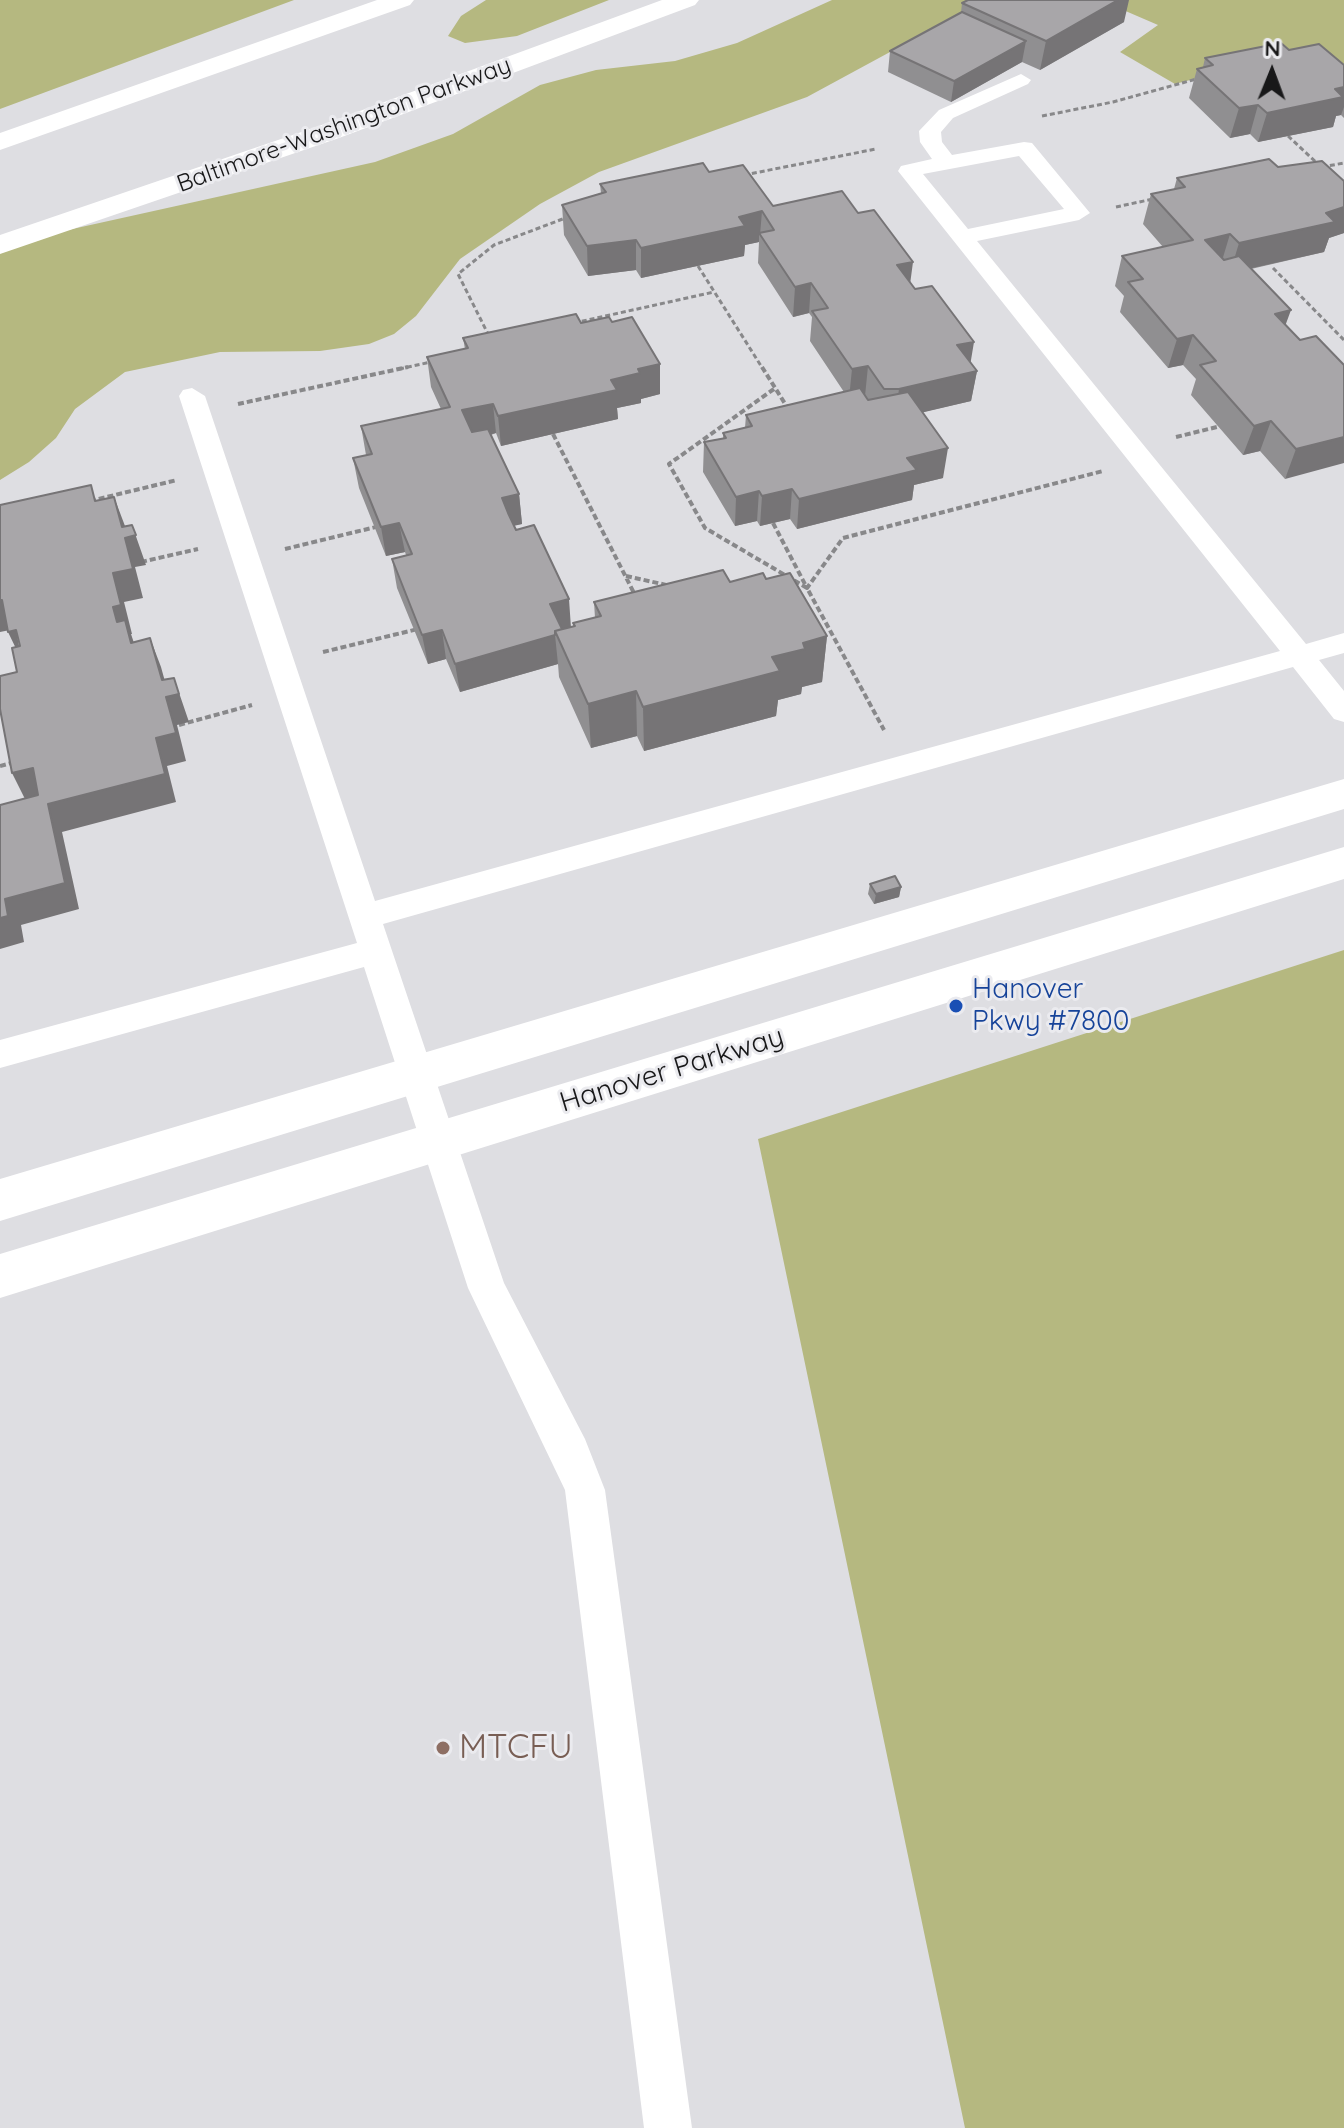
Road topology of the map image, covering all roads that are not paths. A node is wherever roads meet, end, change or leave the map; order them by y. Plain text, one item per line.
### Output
1 (401, 0) edge
2 (686, 0) edge
3 (1021, 80) dead end
4 (0, 142) edge
5 (946, 163) junction
6 (963, 237) junction
7 (0, 245) edge
8 (195, 404) road end
9 (1344, 643) edge
10 (1299, 655) junction
11 (1344, 711) edge
12 (1344, 794) edge
13 (1344, 863) edge
14 (362, 917) junction
15 (374, 951) junction
16 (0, 1054) edge
17 (414, 1075) junction
18 (436, 1142) junction
19 (0, 1200) edge
20 (0, 1276) edge
21 (668, 2128) edge

1 - 4 main road
2 - 7 main road, Baltimore-Washington Parkway
3 - 5 lane
5 - 6 lane
5 - 6 lane
6 - 10 lane
8 - 14 lane
9 - 10 lane
10 - 11 lane
10 - 14 lane
12 - 17 main road
13 - 18 main road, Hanover Parkway
14 - 15 lane
15 - 16 lane
15 - 17 lane
17 - 18 lane
17 - 19 main road
18 - 20 main road, Hanover Parkway
18 - 21 lane

